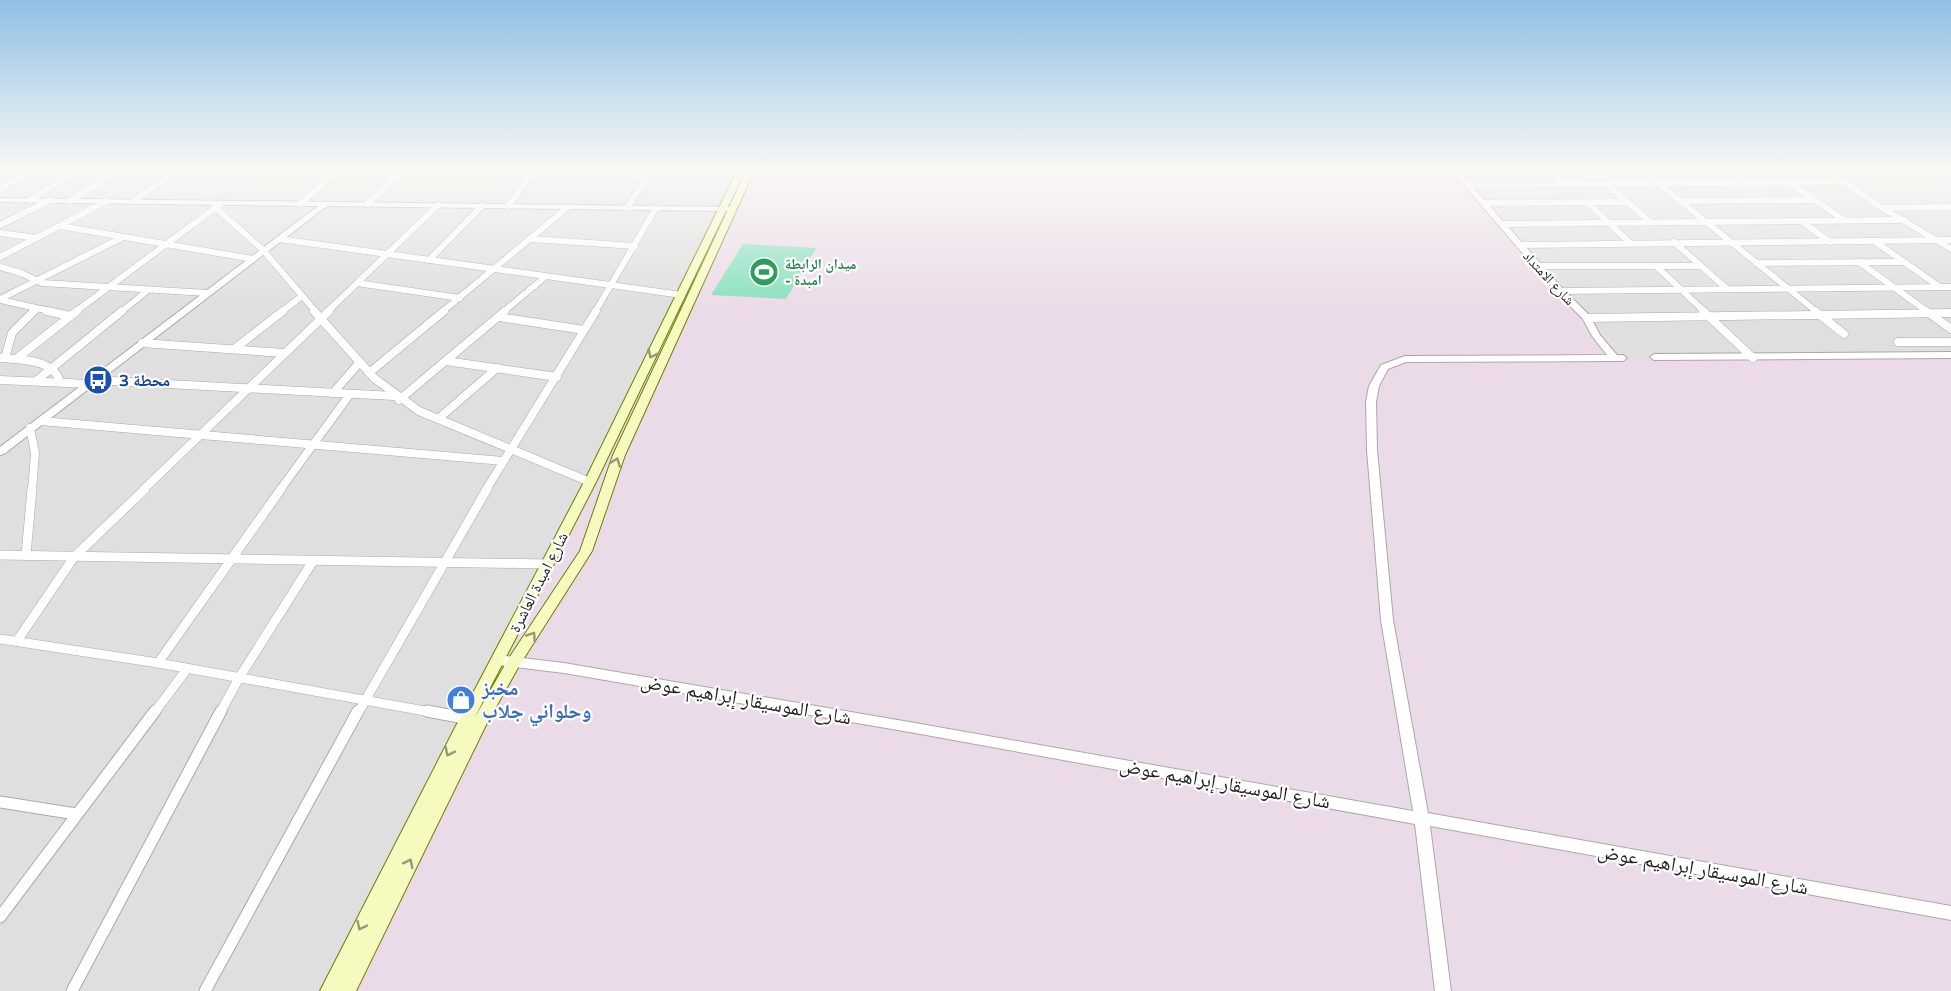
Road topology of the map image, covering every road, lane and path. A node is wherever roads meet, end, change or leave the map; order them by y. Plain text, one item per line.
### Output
1 (20, 215) edge
2 (80, 215) edge
3 (204, 215) edge
4 (228, 215) edge
5 (310, 215) edge
6 (428, 215) edge
7 (473, 215) edge
8 (558, 215) edge
9 (652, 215) edge
10 (724, 215) edge
11 (724, 215) edge
12 (1495, 215) edge
13 (1600, 215) edge
14 (1642, 215) edge
15 (1698, 215) edge
16 (1837, 215) edge
17 (1896, 215) edge
18 (1844, 220) junction
19 (1905, 220) junction
20 (1801, 221) junction
21 (1650, 222) junction
22 (1706, 222) junction
23 (1608, 223) junction
24 (1502, 224) junction
25 (0, 225) edge
26 (60, 226) junction
27 (0, 233) edge
28 (124, 237) junction
29 (38, 238) junction
30 (531, 238) junction
31 (279, 239) junction
32 (1938, 240) junction
33 (1951, 240) edge
34 (1874, 241) junction
35 (1674, 242) junction
36 (1731, 242) junction
37 (1830, 242) junction
38 (1630, 243) junction
39 (165, 244) junction
40 (1519, 245) junction
41 (634, 246) junction
42 (1951, 249) edge
43 (264, 251) junction
44 (388, 254) junction
45 (0, 257) edge
46 (253, 259) junction
47 (429, 260) junction
48 (1859, 262) junction
49 (1904, 262) junction
50 (1756, 263) junction
51 (1538, 266) junction
52 (1656, 266) junction
53 (1700, 266) junction
54 (0, 267) edge
55 (494, 270) junction
56 (545, 277) junction
57 (36, 281) junction
58 (357, 282) junction
59 (610, 286) junction
60 (107, 287) junction
61 (1940, 287) junction
62 (1951, 287) edge
63 (1894, 288) junction
64 (1727, 289) junction
65 (1789, 289) junction
66 (148, 290) junction
67 (1681, 290) junction
68 (1560, 291) junction
69 (207, 293) junction
70 (682, 295) junction
71 (302, 296) junction
72 (460, 298) junction
73 (0, 299) edge
74 (36, 309) junction
75 (1951, 313) edge
76 (1930, 314) junction
77 (1822, 315) junction
78 (70, 316) junction
79 (321, 317) junction
80 (499, 317) junction
81 (1709, 317) junction
82 (1587, 318) junction
83 (1951, 329) edge
84 (584, 330) junction
85 (1844, 334) dead end
86 (1898, 342) dead end
87 (1951, 342) edge
88 (142, 343) junction
89 (234, 349) junction
90 (284, 352) junction
91 (1951, 355) edge
92 (1654, 357) dead end
93 (3, 358) edge
94 (1753, 358) junction
95 (16, 359) junction
96 (446, 361) junction
97 (359, 363) junction
98 (497, 368) junction
99 (52, 369) junction
100 (369, 373) junction
101 (557, 377) junction
102 (0, 380) edge
103 (36, 381) junction
104 (60, 382) junction
105 (92, 382) junction
106 (247, 389) junction
107 (333, 393) junction
108 (350, 394) junction
109 (396, 398) junction
110 (438, 419) junction
111 (41, 421) junction
112 (30, 428) junction
113 (201, 435) junction
114 (313, 445) junction
115 (511, 449) junction
116 (0, 452) edge
117 (503, 461) junction
118 (590, 482) junction
119 (0, 555) edge
120 (26, 555) junction
121 (74, 557) junction
122 (229, 560) junction
123 (313, 561) junction
124 (445, 563) junction
125 (547, 564) junction
126 (0, 639) edge
127 (16, 640) junction
128 (498, 660) junction
129 (514, 662) junction
130 (158, 663) junction
131 (186, 669) junction
132 (238, 678) junction
133 (363, 701) junction
134 (467, 718) junction
135 (481, 720) junction
136 (0, 802) edge
137 (76, 814) junction
138 (1422, 820) junction
139 (1951, 913) edge
140 (0, 917) edge
141 (72, 991) edge
142 (205, 991) edge
143 (329, 991) edge
144 (346, 991) edge
145 (1443, 991) edge

1 - 25 street
2 - 26 street
3 - 39 street
4 - 43 street
5 - 31 street
6 - 44 street
7 - 47 street
8 - 30 street
9 - 41 street
10 - 70 main road, شارع امبدة العاشرة
129 -> 11 main road, شارع امبدة العاشرة
12 - 24 street, شارع الامتداد
13 - 23 street
14 - 21 street
15 - 22 street
16 - 18 street
17 - 19 street
18 - 19 street
18 - 20 street
19 - 32 street
20 - 22 street
20 - 37 street
21 - 22 street
21 - 23 street
22 - 36 street
23 - 24 street
23 - 38 street
24 - 40 street, شارع الامتداد
26 - 28 street
26 - 29 street
27 - 29 street
28 - 39 street
28 - 57 street
29 - 45 street
30 - 41 street
30 - 55 street
31 - 43 street
31 - 44 street
32 - 33 street
32 - 34 street
32 - 42 street
34 - 37 street
34 - 49 street
35 - 36 street
35 - 38 street
35 - 53 street
36 - 37 street
36 - 50 street
38 - 40 street
39 - 46 street
39 - 60 street
40 - 51 street, شارع الامتداد
41 - 59 street
43 - 46 street
43 - 71 street
44 - 47 street
44 - 58 street
46 - 69 street
47 - 55 street
48 - 49 street
48 - 50 street
48 - 63 street
49 - 61 street
50 - 65 street
51 - 52 street
51 - 68 street, شارع الامتداد
52 - 53 street
52 - 67 street
53 - 64 street
54 - 57 street
55 - 56 street
55 - 72 street
56 - 59 street
56 - 80 street
57 - 60 street
57 - 73 street
58 - 72 street
58 - 79 street
59 - 70 street
59 - 84 street
60 - 66 street
60 - 78 street
61 - 62 street
61 - 63 street
63 - 65 street
63 - 76 street
64 - 65 street
64 - 67 street
65 - 77 street
66 - 69 street
66 - 99 street
67 - 68 street
67 - 81 street
68 - 82 street, شارع الامتداد
69 - 88 street
70 -> 118 main road, شارع امبدة العاشرة
71 - 79 street
71 - 89 street
72 - 100 street
73 - 74 street
74 - 78 street
74 - 93 street
75 - 76 street
76 - 77 street
76 - 83 street
77 - 81 street
77 - 85 street
78 - 95 street
79 - 90 street
79 - 97 street
80 - 84 street
80 - 96 street
81 - 82 street
81 - 94 street
82 - 138 street, شارع الامتداد
84 - 101 street
86 - 87 street
88 - 89 street
88 - 105 street
89 - 90 street
90 - 106 street
91 - 94 street
92 - 94 street
93 - 95 street
95 - 99 street
96 - 98 street
96 - 109 street
97 - 100 street
97 - 107 street
98 - 101 street
98 - 110 street
99 - 103 street
99 - 104 street
100 - 109 street
101 - 115 street
102 - 103 street
103 - 104 street
104 - 105 street
105 - 106 street
105 - 111 street
106 - 107 street
106 - 113 street
107 - 108 street
108 - 109 street
108 - 114 street
109 - 110 street
110 - 115 street
111 - 112 street
111 - 113 street
112 - 116 street
112 - 120 street
113 - 114 street
113 - 121 street
114 - 117 street
114 - 122 street
115 - 117 street
115 - 118 street
117 - 124 street
118 - 125 main road, شارع امبدة العاشرة
119 - 120 street
120 - 121 street
121 - 122 street
121 - 127 street
122 - 123 street
122 - 130 street
123 - 124 street
123 - 132 street
124 - 125 street
124 - 133 street
125 - 128 main road, شارع امبدة العاشرة
126 - 127 street
127 - 130 street
128 - 129 street, شارع الموسيقار إبراهيم عوض
128 - 134 main road, شارع امبدة العاشرة
129 - 135 main road, شارع امبدة العاشرة
129 - 138 street, شارع الموسيقار إبراهيم عوض
130 - 131 street
131 - 132 street
131 - 137 street
132 - 133 street
132 - 141 street
133 - 134 street
133 - 142 street
134 - 135 street
134 -> 143 main road, شارع امبدة العاشرة
144 -> 135 main road, شارع امبدة العاشرة
136 - 137 street
137 - 140 street
138 - 139 street, شارع الموسيقار إبراهيم عوض
138 - 145 street

